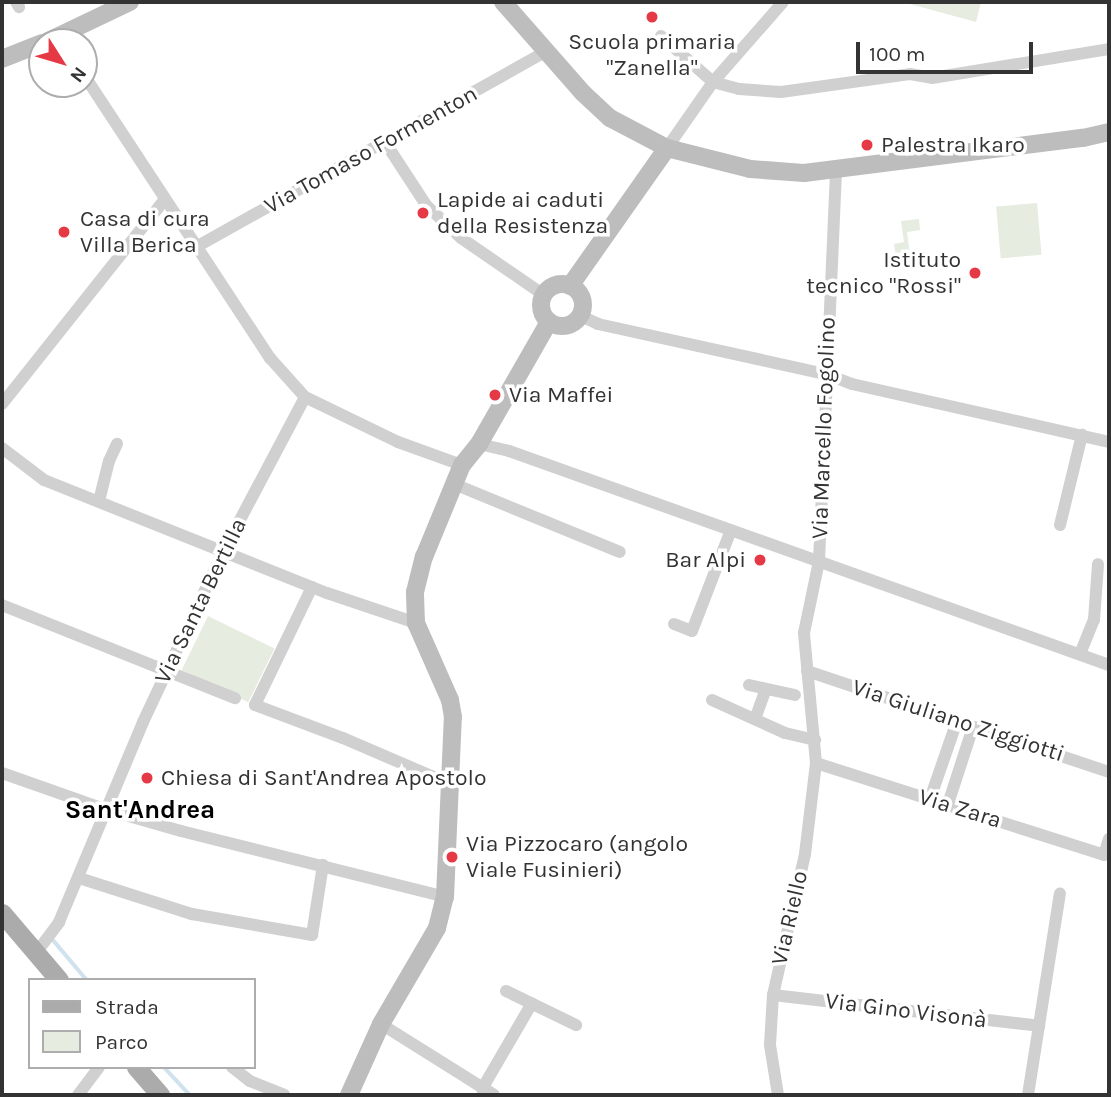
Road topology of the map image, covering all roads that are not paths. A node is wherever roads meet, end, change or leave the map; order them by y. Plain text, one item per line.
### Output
1 (130, 2) edge
2 (503, 2) edge
3 (783, 2) edge
4 (78, 28) edge
5 (661, 36) dead end
6 (28, 47) edge
7 (1109, 49) edge
8 (546, 51) junction
9 (4, 53) edge
10 (713, 82) junction
11 (98, 97) edge
12 (1109, 132) edge
13 (385, 142) junction
14 (667, 148) junction
15 (836, 169) junction
16 (164, 200) junction
17 (196, 247) junction
18 (570, 286) junction
19 (544, 295) junction
20 (581, 316) junction
21 (550, 322) junction
22 (826, 374) junction
23 (305, 397) junction
24 (2, 404) edge
25 (1082, 435) junction
26 (1109, 442) edge
27 (117, 444) dead end
28 (479, 444) junction
29 (2, 448) edge
30 (463, 465) junction
31 (454, 484) junction
32 (99, 501) junction
33 (1060, 525) dead end
34 (731, 530) junction
35 (223, 552) junction
36 (620, 552) dead end
37 (819, 561) junction
38 (1098, 564) dead end
39 (312, 587) junction
40 (2, 605) edge
41 (416, 623) junction
42 (674, 624) dead end
43 (1080, 654) junction
44 (1109, 665) edge
45 (807, 671) junction
46 (167, 673) junction
47 (748, 685) dead end
48 (765, 691) junction
49 (795, 695) dead end
50 (235, 698) dead end
51 (712, 700) dead end
52 (755, 719) junction
53 (957, 721) junction
54 (973, 727) junction
55 (815, 740) junction
56 (816, 763) junction
57 (1109, 772) edge
58 (2, 773) edge
59 (452, 785) junction
60 (930, 799) junction
61 (948, 804) junction
62 (104, 809) junction
63 (1109, 839) edge
64 (323, 865) junction
65 (79, 878) junction
66 (1060, 894) dead end
67 (445, 897) junction
68 (2, 913) edge
69 (36, 953) junction
70 (57, 978) edge
71 (506, 991) dead end
72 (773, 995) junction
73 (532, 1003) junction
74 (381, 1024) junction
75 (576, 1025) dead end
76 (1039, 1026) junction
77 (98, 1069) edge
78 (138, 1069) edge
79 (235, 1069) edge
80 (488, 1092) edge
81 (78, 1095) edge
82 (160, 1095) edge
83 (284, 1095) edge
84 (348, 1095) edge
85 (778, 1095) edge
86 (1028, 1095) edge

1 - 4 street
2 - 8 street
3 - 10 street
5 - 10 street
6 - 9 street
7 - 10 street
8 - 13 street, Via Tomaso Formenton
8 - 14 street
10 - 14 street
11 - 16 street
12 - 15 street
13 - 17 street, Via Tomaso Formenton
13 - 19 street
14 - 15 street
14 - 18 street
15 - 22 street, Via Marcello Fogolino
16 - 17 street
16 - 24 street
17 - 23 street
18 - 19 street
18 - 20 street
19 - 21 street
20 - 21 street
20 - 22 street
21 - 28 street
22 - 25 street
22 - 37 street, Via Marcello Fogolino
23 - 30 street
23 - 35 street, Via Santa Bertilla
25 - 26 street
25 - 33 street
27 - 32 street
28 - 30 street
28 - 34 street
29 - 32 street
30 - 31 street
31 - 36 street
31 - 41 street
32 - 35 street
34 - 37 street
34 - 42 street
35 - 39 street
35 - 46 street, Via Santa Bertilla
37 - 43 street
37 - 45 street, Via Riello
38 - 43 street
39 - 41 street
39 - 59 street
40 - 46 street
41 - 59 street
43 - 44 street
45 - 53 street, Via Giuliano Ziggiotti
45 - 55 street, Via Riello
46 - 50 street
46 - 62 street, Via Santa Bertilla
47 - 48 street
48 - 49 street
48 - 52 street
51 - 52 street
52 - 55 street
53 - 54 street, Via Giuliano Ziggiotti
53 - 60 street
54 - 57 street, Via Giuliano Ziggiotti
54 - 61 street
55 - 56 street, Via Riello
56 - 60 street, Via Zara
56 - 72 street, Via Riello
58 - 62 street
59 - 67 street
60 - 61 street, Via Zara
61 - 63 street, Via Zara
62 - 64 street
62 - 65 street, Via Santa Bertilla
64 - 65 street
64 - 67 street
65 - 69 street, Via Santa Bertilla
66 - 76 street
67 - 74 street
68 - 69 main road
69 - 70 main road
71 - 73 street
72 - 76 street, Via Gino Visonà
72 - 85 street, Via Riello
73 - 75 street
73 - 80 street
74 - 80 street
74 - 84 street
76 - 86 street
77 - 81 street
78 - 82 main road
79 - 83 street

